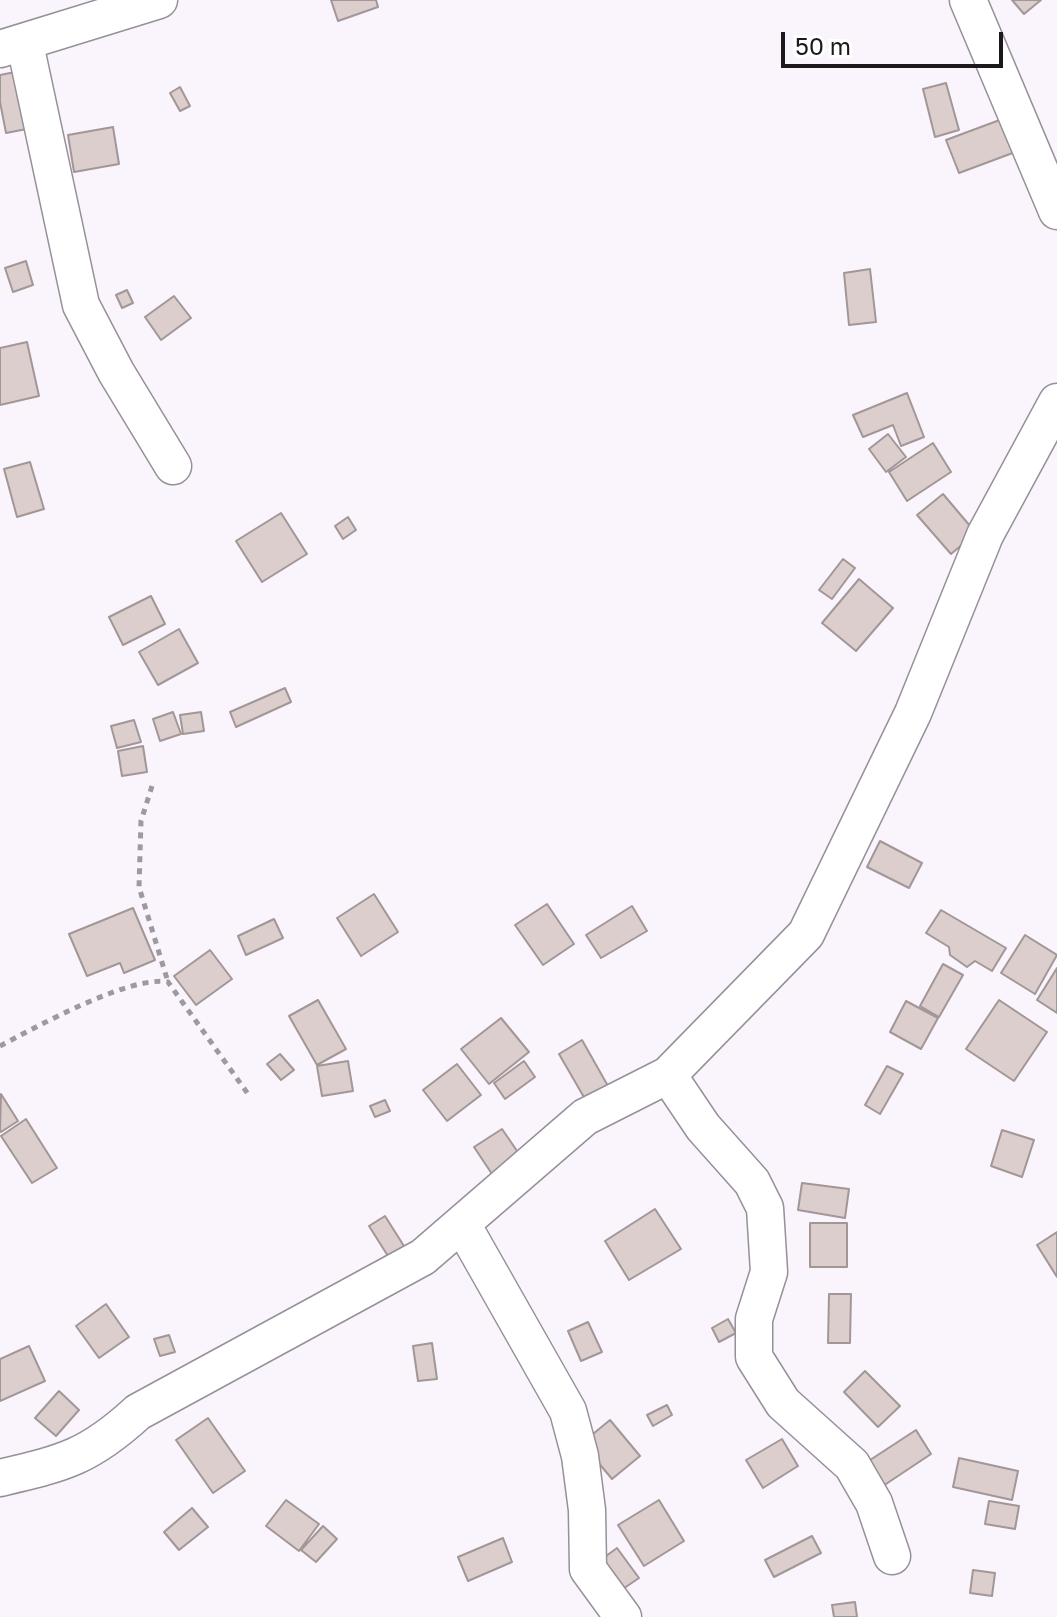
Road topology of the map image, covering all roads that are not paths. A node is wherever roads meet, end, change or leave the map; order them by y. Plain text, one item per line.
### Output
1 (968, 0) edge
2 (150, 1) edge
3 (13, 46) edge
4 (1057, 211) edge
5 (1057, 402) edge
6 (173, 466) dead end
7 (668, 1075) junction
8 (462, 1224) junction
9 (6, 1466) edge
10 (892, 1556) dead end
11 (623, 1617) edge

1 - 4 street
2 - 3 street
3 - 6 street
5 - 7 street
7 - 8 street
7 - 10 street
8 - 9 street
8 - 11 street

